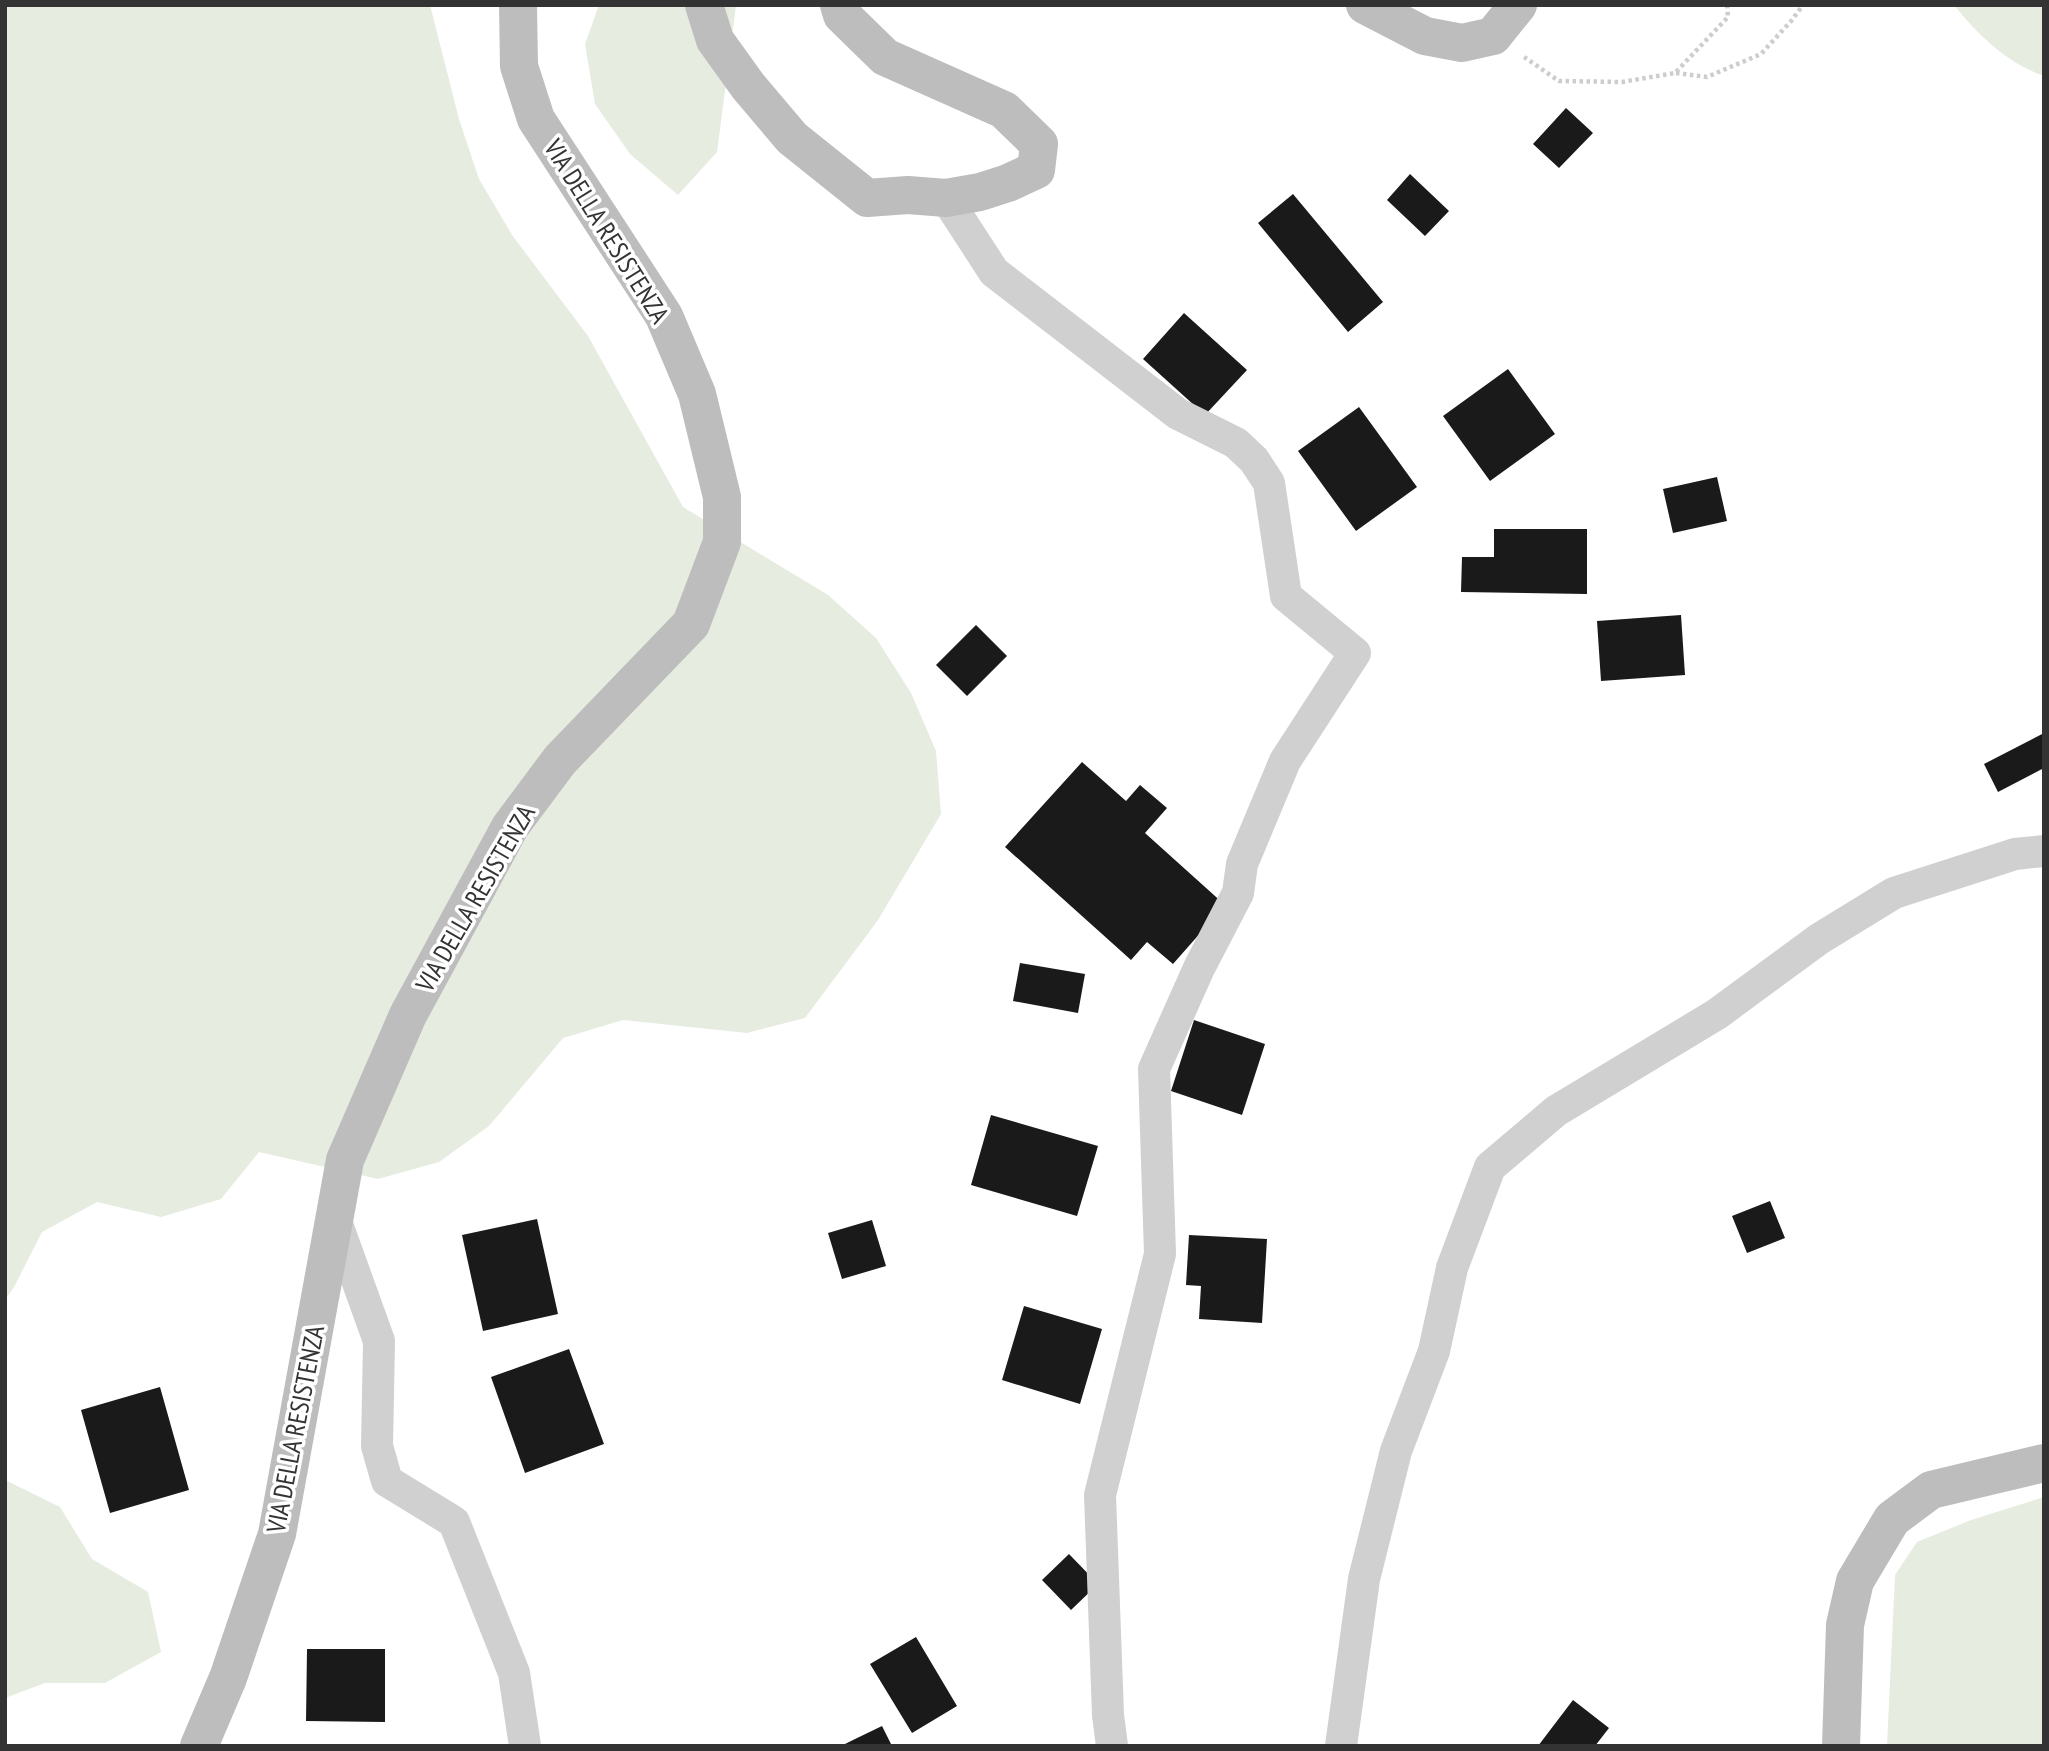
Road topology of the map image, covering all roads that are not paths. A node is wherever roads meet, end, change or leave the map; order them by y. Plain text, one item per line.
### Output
1 (518, 5) edge
2 (704, 5) edge
3 (839, 5) edge
4 (1365, 5) edge
5 (1518, 5) edge
6 (946, 198) junction
7 (2044, 851) edge
8 (334, 1216) junction
9 (2044, 1463) edge
10 (199, 1746) edge
11 (525, 1746) edge
12 (1112, 1746) edge
13 (1341, 1746) edge
14 (1841, 1746) edge

1 - 8 street, VIA DELLA RESISTENZA
2 - 6 street
3 - 6 street
4 - 5 street
6 - 12 street
7 - 13 street
8 - 10 street, VIA DELLA RESISTENZA
8 - 11 street
9 - 14 street

